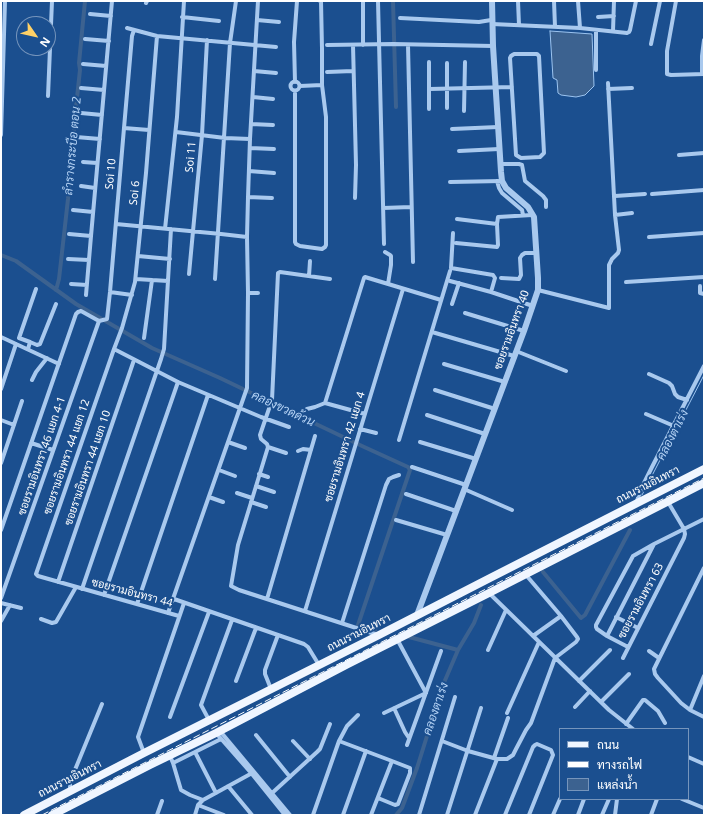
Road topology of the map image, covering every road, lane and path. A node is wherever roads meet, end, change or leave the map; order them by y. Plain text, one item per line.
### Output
1 (5, 1) edge
2 (52, 1) edge
3 (112, 1) edge
4 (184, 1) edge
5 (236, 1) edge
6 (258, 1) edge
7 (297, 1) edge
8 (320, 1) edge
9 (363, 1) edge
10 (378, 1) edge
11 (492, 1) edge
12 (518, 1) edge
13 (554, 1) edge
14 (578, 1) edge
15 (614, 1) edge
16 (636, 1) edge
17 (660, 1) edge
18 (676, 1) edge
19 (90, 14) dead end
20 (111, 16) junction
21 (614, 16) junction
22 (182, 17) junction
23 (598, 17) dead end
24 (400, 18) dead end
25 (219, 20) dead end
26 (257, 20) junction
27 (279, 22) dead end
28 (492, 22) junction
29 (519, 26) junction
30 (555, 27) junction
31 (128, 28) dead end
32 (580, 28) junction
33 (134, 30) junction
34 (596, 30) junction
35 (613, 31) junction
36 (157, 36) junction
37 (181, 38) junction
38 (85, 39) dead end
39 (207, 40) junction
40 (704, 40) edge
41 (109, 41) junction
42 (230, 43) junction
43 (380, 44) junction
44 (651, 44) dead end
45 (255, 45) junction
46 (353, 45) junction
47 (363, 45) junction
48 (408, 45) junction
49 (327, 46) dead end
50 (493, 46) junction
51 (276, 47) dead end
52 (430, 62) dead end
53 (465, 62) dead end
54 (447, 63) dead end
55 (83, 64) dead end
56 (106, 66) junction
57 (596, 70) dead end
58 (254, 71) junction
59 (353, 71) junction
60 (327, 72) dead end
61 (276, 73) dead end
62 (703, 74) edge
63 (295, 82) junction
64 (608, 83) dead end
65 (300, 86) junction
66 (322, 86) junction
67 (496, 87) junction
68 (81, 88) dead end
69 (447, 88) junction
70 (464, 88) junction
71 (512, 88) junction
72 (632, 88) dead end
73 (430, 89) junction
74 (608, 89) junction
75 (104, 90) junction
76 (295, 91) junction
77 (48, 96) dead end
78 (252, 97) junction
79 (273, 99) dead end
80 (446, 108) dead end
81 (429, 109) dead end
82 (464, 111) dead end
83 (81, 113) dead end
84 (102, 115) junction
85 (251, 124) junction
86 (273, 126) dead end
87 (498, 127) junction
88 (124, 128) junction
89 (452, 129) dead end
90 (149, 130) junction
91 (176, 132) junction
92 (1, 135) edge
93 (202, 135) junction
94 (76, 137) dead end
95 (225, 138) junction
96 (100, 139) junction
97 (250, 139) junction
98 (250, 148) junction
99 (274, 149) dead end
100 (499, 149) junction
101 (459, 151) dead end
102 (704, 153) edge
103 (679, 155) dead end
104 (83, 162) dead end
105 (97, 163) junction
106 (500, 164) junction
107 (249, 171) junction
108 (274, 173) dead end
109 (500, 181) junction
110 (450, 182) dead end
111 (81, 186) dead end
112 (95, 188) junction
113 (704, 190) edge
114 (645, 194) dead end
115 (652, 194) dead end
116 (615, 196) junction
117 (248, 197) junction
118 (272, 198) dead end
119 (355, 198) dead end
120 (411, 206) junction
121 (546, 207) dead end
122 (383, 208) junction
123 (73, 210) dead end
124 (93, 212) junction
125 (632, 213) dead end
126 (616, 214) junction
127 (523, 215) junction
128 (532, 215) junction
129 (457, 220) dead end
130 (116, 224) junction
131 (497, 224) junction
132 (140, 226) junction
133 (165, 229) junction
134 (171, 229) junction
135 (193, 232) junction
136 (453, 233) dead end
137 (704, 233) edge
138 (68, 234) dead end
139 (218, 234) junction
140 (91, 236) junction
141 (247, 237) junction
142 (649, 237) dead end
143 (456, 243) dead end
144 (384, 244) dead end
145 (385, 252) dead end
146 (536, 253) junction
147 (138, 256) junction
148 (170, 258) junction
149 (68, 259) dead end
150 (89, 260) junction
151 (310, 261) dead end
152 (413, 262) dead end
153 (450, 271) dead end
154 (190, 274) dead end
155 (309, 276) junction
156 (704, 277) edge
157 (501, 278) dead end
158 (136, 279) junction
159 (215, 279) dead end
160 (330, 279) dead end
161 (152, 280) junction
162 (168, 281) junction
163 (450, 281) dead end
164 (626, 282) dead end
165 (459, 283) junction
166 (71, 284) dead end
167 (388, 284) junction
168 (87, 285) junction
169 (700, 286) dead end
170 (36, 289) dead end
171 (403, 289) junction
172 (538, 290) junction
173 (110, 292) junction
174 (491, 292) junction
175 (248, 293) junction
176 (258, 293) dead end
177 (704, 294) edge
178 (86, 295) dead end
179 (132, 295) junction
180 (441, 300) junction
181 (56, 304) dead end
182 (452, 304) dead end
183 (533, 306) junction
184 (465, 313) dead end
185 (99, 321) junction
186 (524, 331) junction
187 (432, 332) junction
188 (1, 337) edge
189 (144, 338) dead end
190 (30, 342) junction
191 (16, 344) junction
192 (114, 348) junction
193 (28, 350) junction
194 (515, 353) junction
195 (47, 358) junction
196 (134, 360) junction
197 (59, 364) junction
198 (444, 364) dead end
199 (704, 366) edge
200 (157, 371) junction
201 (566, 371) dead end
202 (649, 374) dead end
203 (32, 380) dead end
204 (178, 382) junction
205 (505, 382) junction
206 (1, 389) edge
207 (435, 390) dead end
208 (208, 395) junction
209 (687, 400) junction
210 (22, 401) dead end
211 (325, 403) junction
212 (240, 408) junction
213 (307, 409) dead end
214 (495, 409) junction
215 (365, 414) junction
216 (646, 414) dead end
217 (427, 415) dead end
218 (266, 418) junction
219 (1, 420) edge
220 (14, 425) junction
221 (289, 426) dead end
222 (674, 426) junction
223 (360, 429) junction
224 (376, 433) dead end
225 (485, 434) junction
226 (315, 436) dead end
227 (399, 440) dead end
228 (228, 442) junction
229 (420, 442) dead end
230 (31, 443) junction
231 (268, 446) junction
232 (245, 448) dead end
233 (53, 450) junction
234 (311, 450) junction
235 (298, 451) dead end
236 (286, 453) dead end
237 (476, 459) junction
238 (1, 463) edge
239 (704, 465) edge
240 (412, 467) dead end
241 (704, 469) edge
242 (219, 470) junction
243 (259, 474) junction
244 (399, 475) dead end
245 (235, 476) dead end
246 (268, 477) dead end
247 (683, 480) junction
248 (704, 483) edge
249 (256, 486) junction
250 (465, 487) junction
251 (274, 492) dead end
252 (237, 493) dead end
253 (406, 494) dead end
254 (209, 497) junction
255 (252, 500) junction
256 (223, 502) dead end
257 (668, 502) junction
258 (636, 504) junction
259 (266, 507) dead end
260 (512, 510) dead end
261 (456, 512) junction
262 (704, 519) edge
263 (396, 520) dead end
264 (684, 529) junction
265 (1, 530) edge
266 (448, 535) junction
267 (654, 544) junction
268 (704, 568) edge
269 (36, 572) joint
270 (526, 575) junction
271 (58, 582) junction
272 (76, 587) junction
273 (82, 589) junction
274 (489, 594) junction
275 (104, 595) junction
276 (1, 598) edge
277 (174, 599) junction
278 (267, 599) junction
279 (1, 603) edge
280 (184, 603) junction
281 (137, 604) junction
282 (10, 605) junction
283 (21, 608) dead end
284 (506, 610) junction
285 (304, 611) junction
286 (209, 612) junction
287 (168, 613) junction
288 (417, 615) junction
289 (179, 616) junction
290 (561, 616) junction
291 (616, 617) junction
292 (41, 618) dead end
293 (232, 620) junction
294 (1, 621) edge
295 (342, 623) junction
296 (256, 628) junction
297 (638, 628) junction
298 (418, 629) junction
299 (278, 635) junction
300 (379, 635) junction
301 (533, 636) junction
302 (607, 636) junction
303 (397, 639) junction
304 (539, 642) junction
305 (628, 647) junction
306 (488, 650) dead end
307 (610, 650) dead end
308 (441, 651) dead end
309 (649, 651) dead end
310 (555, 658) junction
311 (623, 658) dead end
312 (659, 658) junction
313 (320, 665) junction
314 (629, 674) dead end
315 (704, 676) edge
316 (236, 681) dead end
317 (579, 681) junction
318 (272, 689) junction
319 (590, 692) junction
320 (426, 693) junction
321 (455, 697) dead end
322 (601, 702) junction
323 (102, 704) dead end
324 (575, 707) dead end
325 (394, 708) junction
326 (481, 708) dead end
327 (690, 710) junction
328 (384, 713) dead end
329 (507, 713) dead end
330 (358, 715) dead end
331 (704, 717) edge
332 (170, 718) dead end
333 (508, 718) dead end
334 (210, 720) junction
335 (665, 723) dead end
336 (330, 724) dead end
337 (627, 726) edge
338 (219, 734) junction
339 (256, 735) dead end
340 (409, 738) junction
341 (293, 741) dead end
342 (338, 741) junction
343 (442, 741) junction
344 (407, 745) dead end
345 (366, 751) junction
346 (468, 751) junction
347 (195, 752) junction
348 (144, 753) junction
349 (689, 757) edge
350 (171, 759) junction
351 (310, 759) junction
352 (495, 759) junction
353 (392, 761) junction
354 (704, 764) edge
355 (150, 765) junction
356 (253, 773) junction
357 (290, 777) junction
358 (228, 786) junction
359 (71, 791) junction
360 (216, 793) junction
361 (272, 794) junction
362 (378, 798) junction
363 (203, 800) junction
364 (560, 800) edge
365 (584, 800) edge
366 (609, 800) edge
367 (617, 800) edge
368 (657, 800) edge
369 (684, 800) edge
370 (162, 801) dead end
371 (198, 805) junction
372 (704, 808) edge
373 (24, 815) edge
374 (52, 815) edge
375 (157, 815) edge
376 (194, 815) edge
377 (224, 815) edge
378 (252, 815) edge
379 (284, 815) edge
380 (290, 815) edge
381 (313, 815) edge
382 (343, 815) edge
383 (371, 815) edge
384 (419, 815) edge
385 (447, 815) edge
386 (476, 815) edge
387 (505, 815) edge
388 (529, 815) edge
389 (553, 815) edge
390 (578, 815) edge
391 (602, 815) edge
392 (615, 815) edge
393 (651, 815) edge

1 - 92 street
2 - 77 street
3 - 20 street
4 - 22 street
5 - 42 street
6 - 26 street
7 - 63 street
8 - 66 street
9 - 47 street
10 - 43 street
11 - 28 street
12 - 29 street
13 - 30 street
14 - 32 street
15 - 21 street
16 - 35 street
17 - 44 street
18 - 62 street
19 - 20 street
20 - 41 street
21 - 23 street
21 - 35 street
22 - 25 street
22 - 37 street
24 - 28 street
26 - 27 street
26 - 45 street
28 - 29 street
28 - 50 street
29 - 30 street
30 - 32 street
31 - 33 street
32 - 34 street
33 - 36 street
33 - 88 street, Soi 10
34 - 35 street
34 - 57 street
36 - 37 street
36 - 90 street, Soi 6
37 - 39 street
37 - 91 street
38 - 41 street
39 - 42 street
39 - 93 street, Soi 11
40 - 62 street
41 - 56 street
42 - 45 street
42 - 95 street
43 - 47 street
43 - 48 street
43 - 122 street
45 - 51 street
45 - 58 street
46 - 47 street
46 - 49 street
46 - 59 street
48 - 50 street
48 - 120 street
50 - 67 street
52 - 73 street
53 - 70 street
54 - 69 street
55 - 56 street
56 - 75 street
58 - 61 street
58 - 78 street
59 - 60 street
59 - 119 street
63 - 65 street
63 - 76 street
64 - 74 street
65 - 66 street
65 - 76 street
66 - 76 street
67 - 70 street
67 - 71 street
67 - 87 street
68 - 75 street
69 - 70 street
69 - 73 street
69 - 80 street
70 - 82 street
71 - 71 street
72 - 74 street
73 - 81 street
74 - 116 street
75 - 84 street
78 - 79 street
78 - 85 street
83 - 84 street
84 - 96 street
85 - 86 street
85 - 97 street
87 - 89 street
87 - 100 street
88 - 90 street
88 - 130 street, Soi 10
90 - 132 street, Soi 6
91 - 93 street
91 - 133 street
93 - 95 street
93 - 135 street, Soi 11
94 - 96 street
95 - 97 street
95 - 139 street
96 - 105 street
97 - 98 street
98 - 99 street
98 - 107 street
100 - 101 street
100 - 106 street
102 - 103 street
104 - 105 street
105 - 112 street
106 - 109 street
106 - 121 street
107 - 108 street
107 - 117 street
109 - 110 street
109 - 127 street
109 - 128 street
111 - 112 street
112 - 124 street
113 - 115 street
114 - 116 street
116 - 126 street
117 - 118 street
117 - 141 street
120 - 122 street
120 - 152 street
122 - 144 street
123 - 124 street
124 - 140 street
125 - 126 street
126 - 172 street
127 - 128 street
127 - 131 street
128 - 146 street, ซอยรามอินทรา 40
129 - 131 street
130 - 132 street
130 - 173 street, Soi 10
131 - 143 street
132 - 133 street
132 - 147 street, Soi 6
133 - 134 street
134 - 135 street
134 - 148 street
135 - 139 street
135 - 154 street, Soi 11
136 - 174 street
137 - 142 street
138 - 140 street
139 - 141 street
139 - 159 street
140 - 150 street
141 - 175 street
145 - 167 street
146 - 157 street
146 - 172 street, ซอยรามอินทรา 40
147 - 148 street
147 - 158 street, Soi 6
148 - 162 street
149 - 150 street
150 - 168 street
151 - 155 street
153 - 180 street
155 - 160 street
155 - 218 street
156 - 164 street
158 - 161 street
158 - 179 street, Soi 6
161 - 162 street
161 - 189 street
162 - 200 street
163 - 165 street
165 - 174 street
165 - 182 street
166 - 168 street
167 - 171 street
167 - 211 street
168 - 178 street
169 - 177 street
170 - 190 street
171 - 180 street
171 - 215 street, ซอยรามอินทรา 42 แยก 4
172 - 183 street, ซอยรามอินทรา 40
173 - 179 street
173 - 185 street, Soi 10
174 - 183 street
175 - 176 street
175 - 212 street
179 - 192 street, Soi 6
180 - 187 street
181 - 190 street
183 - 186 street, ซอยรามอินทรา 40
184 - 186 street
185 - 197 street
185 - 233 street, ซอยรามอินทรา 46 แยก 4-1
186 - 194 street, ซอยรามอินทรา 40
187 - 194 street
187 - 227 street
188 - 191 street
190 - 193 street
191 - 193 street
191 - 206 street
192 - 196 street
192 - 269 street, ซอยรามอินทรา 44 แยก 12
193 - 195 street
194 - 201 street
194 - 205 street, ซอยรามอินทรา 40
195 - 197 street
195 - 203 street
196 - 200 street
196 - 271 street, ซอยรามอินทรา 44 แยก 10
197 - 230 street
198 - 205 street
199 - 209 street
200 - 204 street
200 - 273 street
202 - 209 street
204 - 208 street
204 - 275 street
205 - 214 street, ซอยรามอินทรา 40
207 - 214 street
208 - 212 street
208 - 281 street
209 - 222 street
210 - 220 street
211 - 213 street
211 - 215 street
212 - 218 street
212 - 228 street
214 - 225 street, ซอยรามอินทรา 40
215 - 223 street, ซอยรามอินทรา 42 แยก 4
216 - 222 street
217 - 225 street
218 - 221 street
218 - 231 street
219 - 220 street
220 - 238 street
222 - 258 street
223 - 224 street
223 - 285 street, ซอยรามอินทรา 42 แยก 4
225 - 237 street, ซอยรามอินทรา 40
226 - 234 street
228 - 232 street
228 - 242 street
229 - 237 street
230 - 233 street
230 - 265 street
231 - 236 street
231 - 243 street
233 - 276 street, ซอยรามอินทรา 46 แยก 4-1
234 - 235 street
234 - 278 street
237 - 250 street, ซอยรามอินทรา 40
239 - 247 main road
240 - 250 street
241 - 247 main road, ถนนรามอินทรา
242 - 245 street
242 - 254 street
243 - 246 street
243 - 249 street
244 - 295 street
247 - 258 main road, ถนนรามอินทรา
248 - 257 main road, ถนนรามอินทรา
249 - 251 street
249 - 255 street
250 - 260 street
250 - 261 street, ซอยรามอินทรา 40
252 - 255 street
253 - 261 street
254 - 256 street
254 - 277 street
255 - 259 street
255 - 278 street
257 - 264 street
257 - 270 main road, ถนนรามอินทรา
258 - 288 main road, ถนนรามอินทรา
261 - 266 street, ซอยรามอินทรา 40
262 - 264 street
263 - 266 street
264 - 267 street
264 - 297 street, ซอยรามอินทรา 63
266 - 288 street, ซอยรามอินทรา 40
267 - 291 street
267 - 302 street, ซอยรามอินทรา 63
268 - 312 street
269 - 271 street, ซอยรามอินทรา 44
270 - 274 main road, ถนนรามอินทรา
270 - 290 street
271 - 272 street, ซอยรามอินทรา 44
272 - 273 street, ซอยรามอินทรา 44
272 - 292 street
273 - 275 street, ซอยรามอินทรา 44
274 - 284 street
274 - 298 main road, ถนนรามอินทรา
275 - 281 street, ซอยรามอินทรา 44
277 - 280 street
277 - 287 street
278 - 285 street
279 - 282 street
280 - 286 street
280 - 289 street
281 - 287 street, ซอยรามอินทรา 44
282 - 283 street
282 - 294 street
284 - 301 street
284 - 306 street
285 - 295 street
286 - 293 street
286 - 332 street
287 - 289 street, ซอยรามอินทรา 44
288 - 298 main road
288 - 300 main road, ถนนรามอินทรา
289 - 348 street, ซอยรามอินทรา 44
290 - 301 street
290 - 310 street
291 - 297 street
291 - 302 street
293 - 296 street
293 - 334 street
295 - 300 street
296 - 299 street
296 - 316 street
297 - 305 street, ซอยรามอินทรา 63
298 - 303 main road, ถนนรามอินทรา
299 - 313 street
299 - 318 street
300 - 313 main road, ถนนรามอินทรา
301 - 304 street
302 - 305 street, ซอยรามอินทรา 63
303 - 320 street
303 - 338 main road, ถนนรามอินทรา
304 - 310 street
304 - 329 street
305 - 311 street
307 - 317 street
308 - 320 street
309 - 312 street
310 - 317 street
310 - 352 street
312 - 327 street
313 - 318 main road, ถนนรามอินทรา
314 - 322 street
315 - 327 street
317 - 319 street
318 - 334 main road, ถนนรามอินทรา
319 - 322 street
319 - 324 street
320 - 325 street
320 - 340 street
321 - 343 street
322 - 337 street
323 - 359 street
325 - 328 street
325 - 340 street
326 - 346 street
327 - 331 street
330 - 342 street
333 - 352 street
334 - 348 main road, ถนนรามอินทรา
335 - 337 street
336 - 351 street
338 - 347 street
338 - 350 main road, ถนนรามอินทรา
338 - 356 street
338 - 356 street
339 - 357 street
340 - 344 street
341 - 351 street
342 - 345 street
342 - 381 street
343 - 346 street
343 - 384 street
345 - 353 street
345 - 382 street
346 - 352 street
346 - 385 street
347 - 350 street
347 - 360 street
348 - 355 main road
348 - 359 main road, ถนนรามอินทรา
349 - 354 street
350 - 355 main road, ถนนรามอินทรา
350 - 363 street
351 - 357 street
352 - 386 street
353 - 362 street
353 - 362 street
355 - 374 main road, ถนนรามอินทรา
356 - 358 street
356 - 361 street
356 - 379 street
357 - 361 street
358 - 360 street
358 - 378 street
359 - 373 main road, ถนนรามอินทรา
360 - 363 street
361 - 380 street
362 - 383 street
363 - 371 street
364 - 389 street
365 - 390 street
366 - 391 street
367 - 392 street
368 - 393 street
369 - 372 street
370 - 375 street
371 - 376 street
371 - 377 street
387 - 388 street

